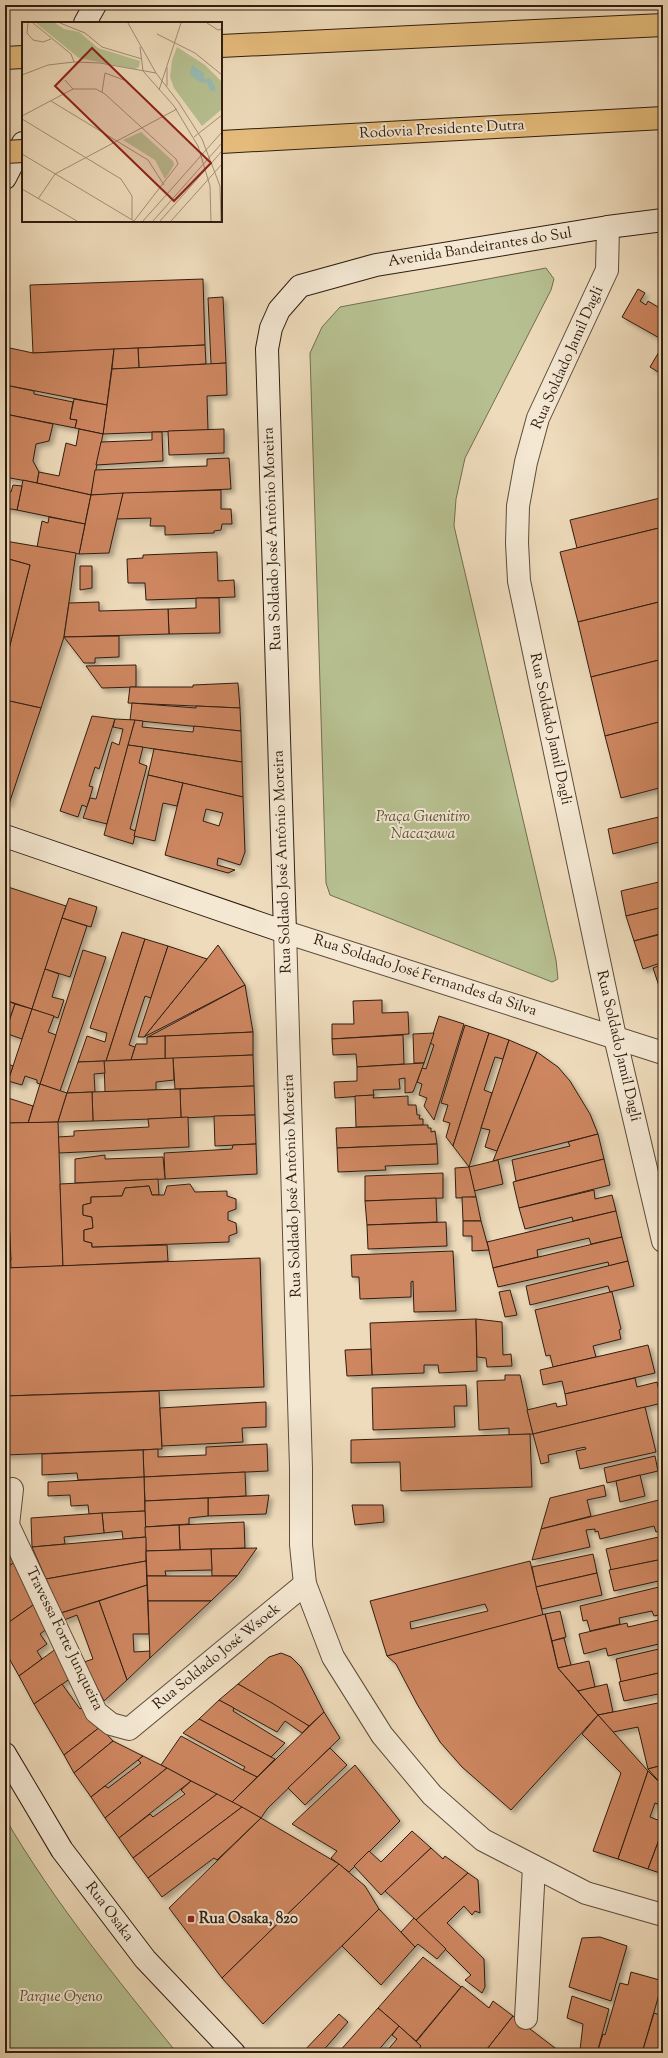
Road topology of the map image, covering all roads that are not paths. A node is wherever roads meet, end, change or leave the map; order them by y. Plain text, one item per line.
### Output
1 (95, 5) edge
2 (86, 22) edge
3 (663, 24) edge
4 (222, 46) edge
5 (22, 57) edge
6 (5, 58) edge
7 (663, 118) edge
8 (222, 142) edge
9 (22, 145) edge
10 (22, 151) edge
11 (5, 152) edge
12 (5, 178) edge
13 (663, 220) edge
14 (608, 227) junction
15 (300, 286) joint
16 (5, 836) edge
17 (285, 932) junction
18 (615, 1037) junction
19 (663, 1053) edge
20 (663, 1241) edge
21 (12, 1489) dead end
22 (305, 1584) junction
23 (129, 1729) joint
24 (5, 1754) edge
25 (534, 1867) junction
26 (663, 1915) edge
27 (526, 2018) dead end
28 (234, 2053) edge

1 - 2 street
3 - 4 highway
5 - 6 highway
7 - 8 highway, Rodovia Presidente Dutra
9 - 12 street
10 - 11 highway, bridge
13 - 14 street, Avenida Bandeirantes do Sul
14 - 15 street, Avenida Bandeirantes do Sul
14 - 18 street, Rua Soldado Jamil Dagli
15 - 17 street, Rua Soldado José Antônio Moreira
16 - 17 street, Rua Soldado José Fernandes da Silva
17 - 18 street, Rua Soldado José Fernandes da Silva
17 - 22 street, Rua Soldado José Antônio Moreira
18 - 19 street, Rua Soldado José Fernandes da Silva
18 - 20 street, Rua Soldado Jamil Dagli
21 - 23 street, Travessa Forte Junqueira
22 - 23 street, Rua Soldado José Wsoek
22 - 25 street, Rua Soldado José Antônio Moreira
24 - 28 street, Rua Osaka
25 - 26 street, Rua Soldado José Antônio Moreira
25 - 27 street

